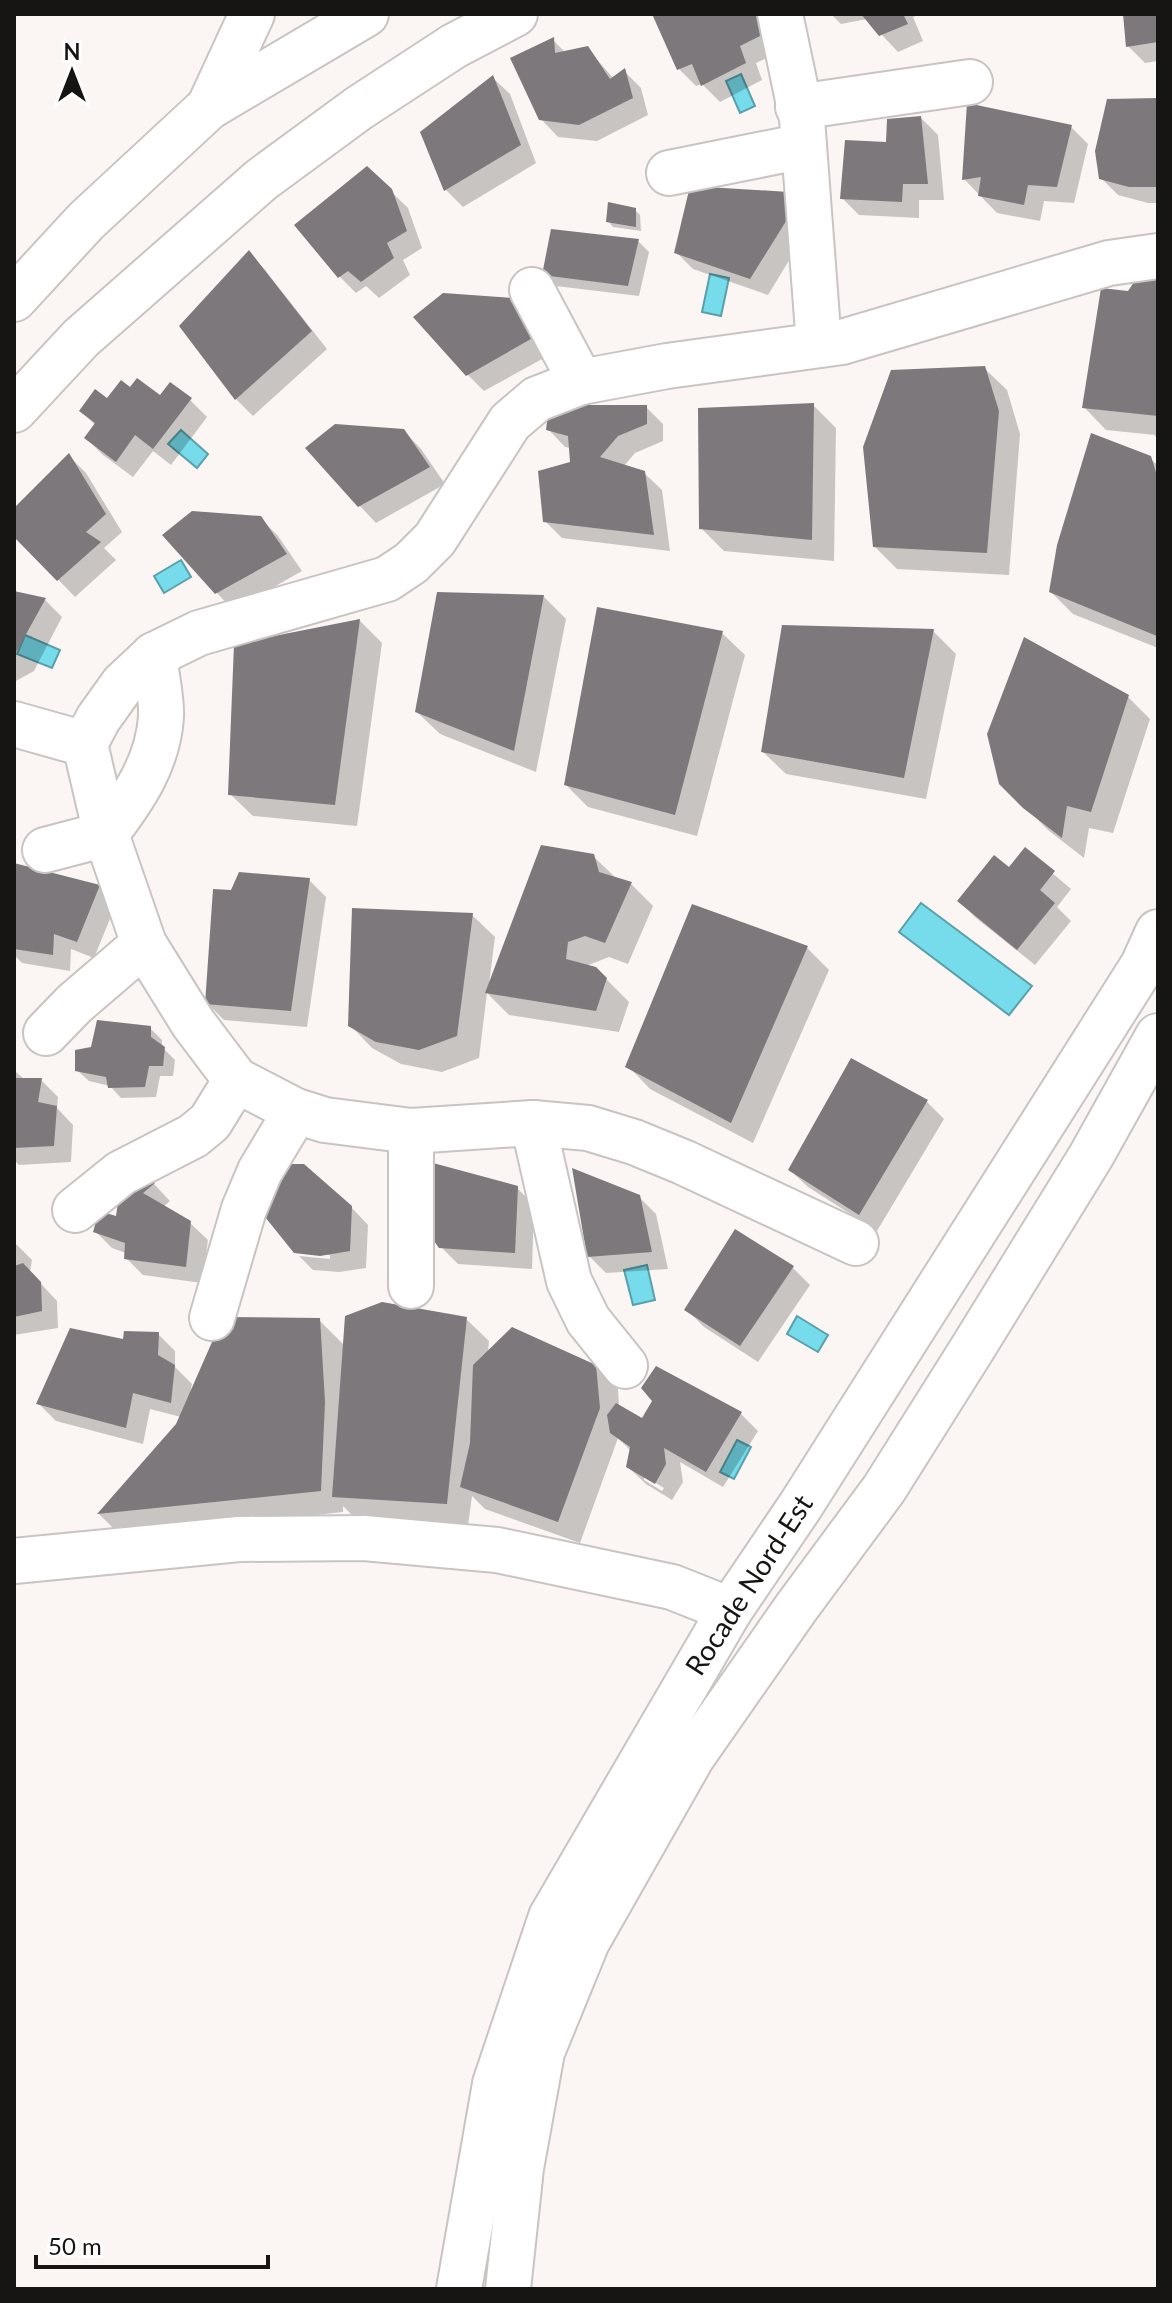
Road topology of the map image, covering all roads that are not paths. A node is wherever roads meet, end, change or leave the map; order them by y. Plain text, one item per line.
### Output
1 (252, 14) edge
2 (366, 14) edge
3 (515, 14) edge
4 (780, 14) edge
5 (970, 82) dead end
6 (209, 107) junction
7 (801, 127) junction
8 (669, 173) dead end
9 (1158, 256) edge
10 (532, 290) dead end
11 (14, 299) edge
12 (819, 345) junction
13 (581, 382) junction
14 (14, 410) edge
15 (154, 655) junction
16 (14, 724) edge
17 (85, 744) junction
18 (106, 834) junction
19 (45, 850) dead end
20 (1158, 932) edge
21 (144, 944) junction
22 (46, 1033) dead end
23 (1158, 1036) edge
24 (236, 1080) junction
25 (296, 1111) junction
26 (533, 1123) junction
27 (411, 1131) junction
28 (75, 1210) dead end
29 (856, 1243) dead end
30 (411, 1286) dead end
31 (212, 1318) dead end
32 (625, 1366) dead end
33 (14, 1561) edge
34 (730, 1610) junction
35 (459, 2289) edge
36 (508, 2289) edge

1 - 6 street
2 - 6 street
3 - 14 street
4 - 7 street
5 - 7 street
6 - 11 street
7 - 8 street
7 - 12 street
9 - 12 street
10 - 13 street
12 - 13 street
13 - 15 street
15 - 17 street
15 - 18 street
16 - 17 street
17 - 18 street
18 - 19 street
18 - 21 street
20 - 34 street, Rocade Nord-Est
21 - 22 street
21 - 24 street
23 - 36 street, Rocade Nord-Est
24 - 25 street
24 - 28 street
25 - 27 street
25 - 31 street
26 - 27 street
26 - 29 street
26 - 32 street
27 - 30 street
33 - 34 street
34 - 35 street, Rocade Nord-Est

